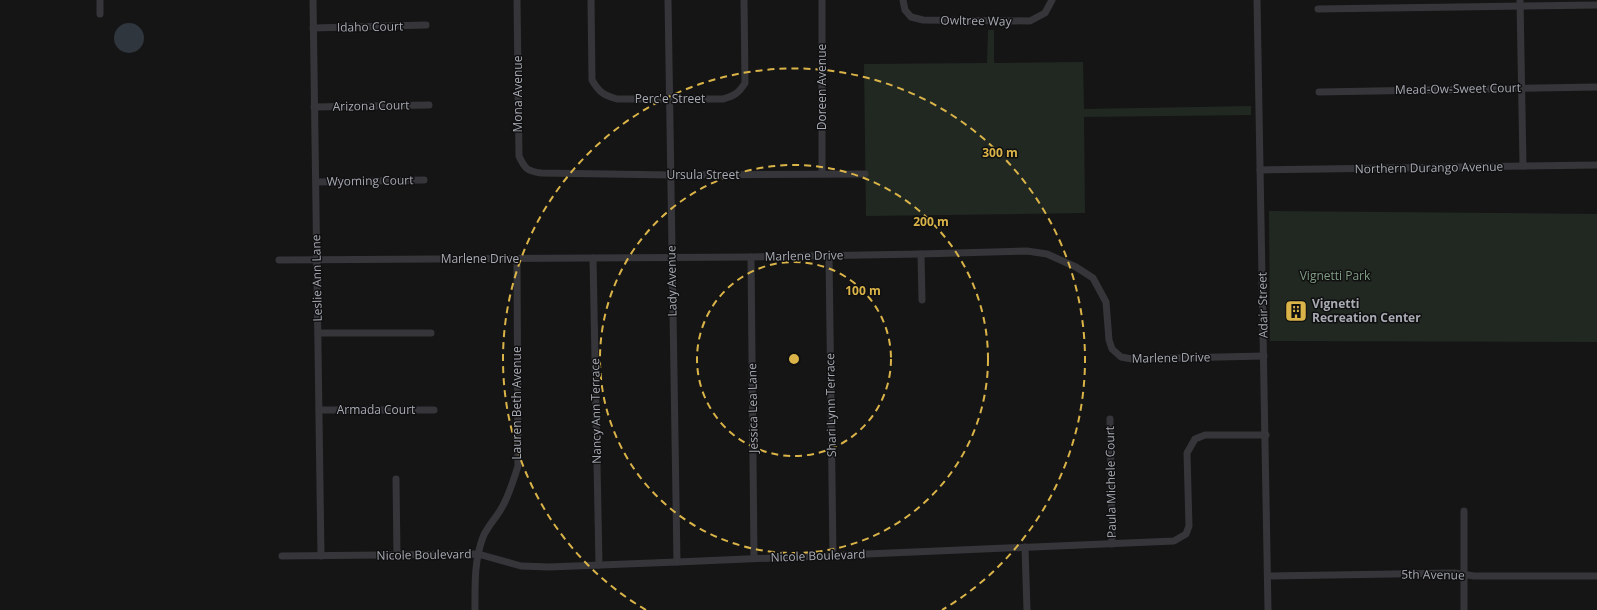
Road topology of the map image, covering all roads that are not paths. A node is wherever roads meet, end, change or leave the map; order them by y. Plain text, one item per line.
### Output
1 (100, 0) edge
2 (313, 0) edge
3 (517, 0) edge
4 (591, 0) edge
5 (668, 0) edge
6 (744, 0) edge
7 (822, 0) edge
8 (903, 0) edge
9 (1052, 0) edge
10 (1257, 0) edge
11 (1520, 3) edge
12 (1597, 5) edge
13 (1318, 9) dead end
14 (100, 14) dead end
15 (426, 25) dead end
16 (313, 28) junction
17 (1597, 87) edge
18 (1521, 88) junction
19 (1319, 92) dead end
20 (670, 99) junction
21 (429, 105) dead end
22 (314, 107) junction
23 (1597, 165) edge
24 (1522, 166) junction
25 (1260, 170) junction
26 (541, 173) joint
27 (822, 174) junction
28 (865, 174) dead end
29 (672, 175) junction
30 (424, 180) dead end
31 (316, 182) junction
32 (921, 254) junction
33 (829, 255) junction
34 (672, 257) junction
35 (751, 257) junction
36 (593, 258) junction
37 (517, 259) junction
38 (279, 260) dead end
39 (317, 260) junction
40 (922, 300) dead end
41 (318, 332) junction
42 (430, 332) dead end
43 (1264, 356) junction
44 (319, 410) junction
45 (434, 410) dead end
46 (1110, 419) dead end
47 (1266, 435) junction
48 (396, 479) dead end
49 (1464, 511) dead end
50 (1112, 544) junction
51 (1025, 547) junction
52 (478, 554) junction
53 (397, 555) junction
54 (282, 556) dead end
55 (321, 556) junction
56 (833, 556) junction
57 (754, 558) junction
58 (677, 562) junction
59 (599, 565) junction
60 (1464, 574) junction
61 (1268, 576) junction
62 (1597, 576) edge
63 (475, 610) edge
64 (1027, 610) edge
65 (1268, 610) edge
66 (1464, 610) edge

1 - 14 street
2 - 16 street, Leslie Ann Lane
3 - 26 street, Mona Avenue
4 - 20 street, Perc'e Street
5 - 20 street, Lady Avenue
6 - 20 street, Perc'e Street
7 - 27 street, Doreen Avenue
8 - 9 street, Owltree Way
10 - 25 street, Adair Street
11 - 12 street
11 - 13 street
11 - 18 street
15 - 16 street, Idaho Court
16 - 22 street, Leslie Ann Lane
17 - 18 street, Mead-Ow-Sweet Court
18 - 19 street, Mead-Ow-Sweet Court
18 - 24 street
20 - 29 street, Lady Avenue
21 - 22 street, Arizona Court
22 - 31 street, Leslie Ann Lane
23 - 24 street, Northern Durango Avenue
24 - 25 street, Northern Durango Avenue
25 - 43 street, Adair Street
26 - 29 street, Ursula Street
27 - 28 street, Ursula Street
27 - 29 street, Ursula Street
29 - 34 street, Lady Avenue
30 - 31 street, Wyoming Court
31 - 39 street, Leslie Ann Lane
32 - 33 street, Marlene Drive
32 - 40 street
32 - 43 street, Marlene Drive
33 - 35 street, Marlene Drive
33 - 56 street, Shari Lynn Terrace
34 - 35 street, Marlene Drive
34 - 36 street, Marlene Drive
34 - 58 street, Lady Avenue
35 - 57 street, Jessica Lea Lane
36 - 37 street, Marlene Drive
36 - 59 street, Nancy Ann Terrace
37 - 39 street, Marlene Drive
37 - 52 street, Lauren Beth Avenue
38 - 39 street, Marlene Drive
39 - 41 street, Leslie Ann Lane
41 - 42 street
41 - 44 street, Leslie Ann Lane
43 - 47 street, Adair Street
44 - 45 street, Armada Court
44 - 55 street, Leslie Ann Lane
46 - 50 street, Paula Michele Court
47 - 50 street, Nicole Boulevard
47 - 61 street, Adair Street
48 - 53 street
49 - 60 street
50 - 51 street, Nicole Boulevard
51 - 56 street, Nicole Boulevard
51 - 64 street
52 - 53 street, Nicole Boulevard
52 - 59 street, Nicole Boulevard
52 - 63 street, Lauren Beth Avenue
53 - 55 street, Nicole Boulevard
54 - 55 street, Nicole Boulevard
56 - 57 street, Nicole Boulevard
57 - 58 street, Nicole Boulevard
58 - 59 street, Nicole Boulevard
60 - 61 street, 5th Avenue
60 - 62 street, 5th Avenue
60 - 66 street
61 - 65 street, Adair Street

